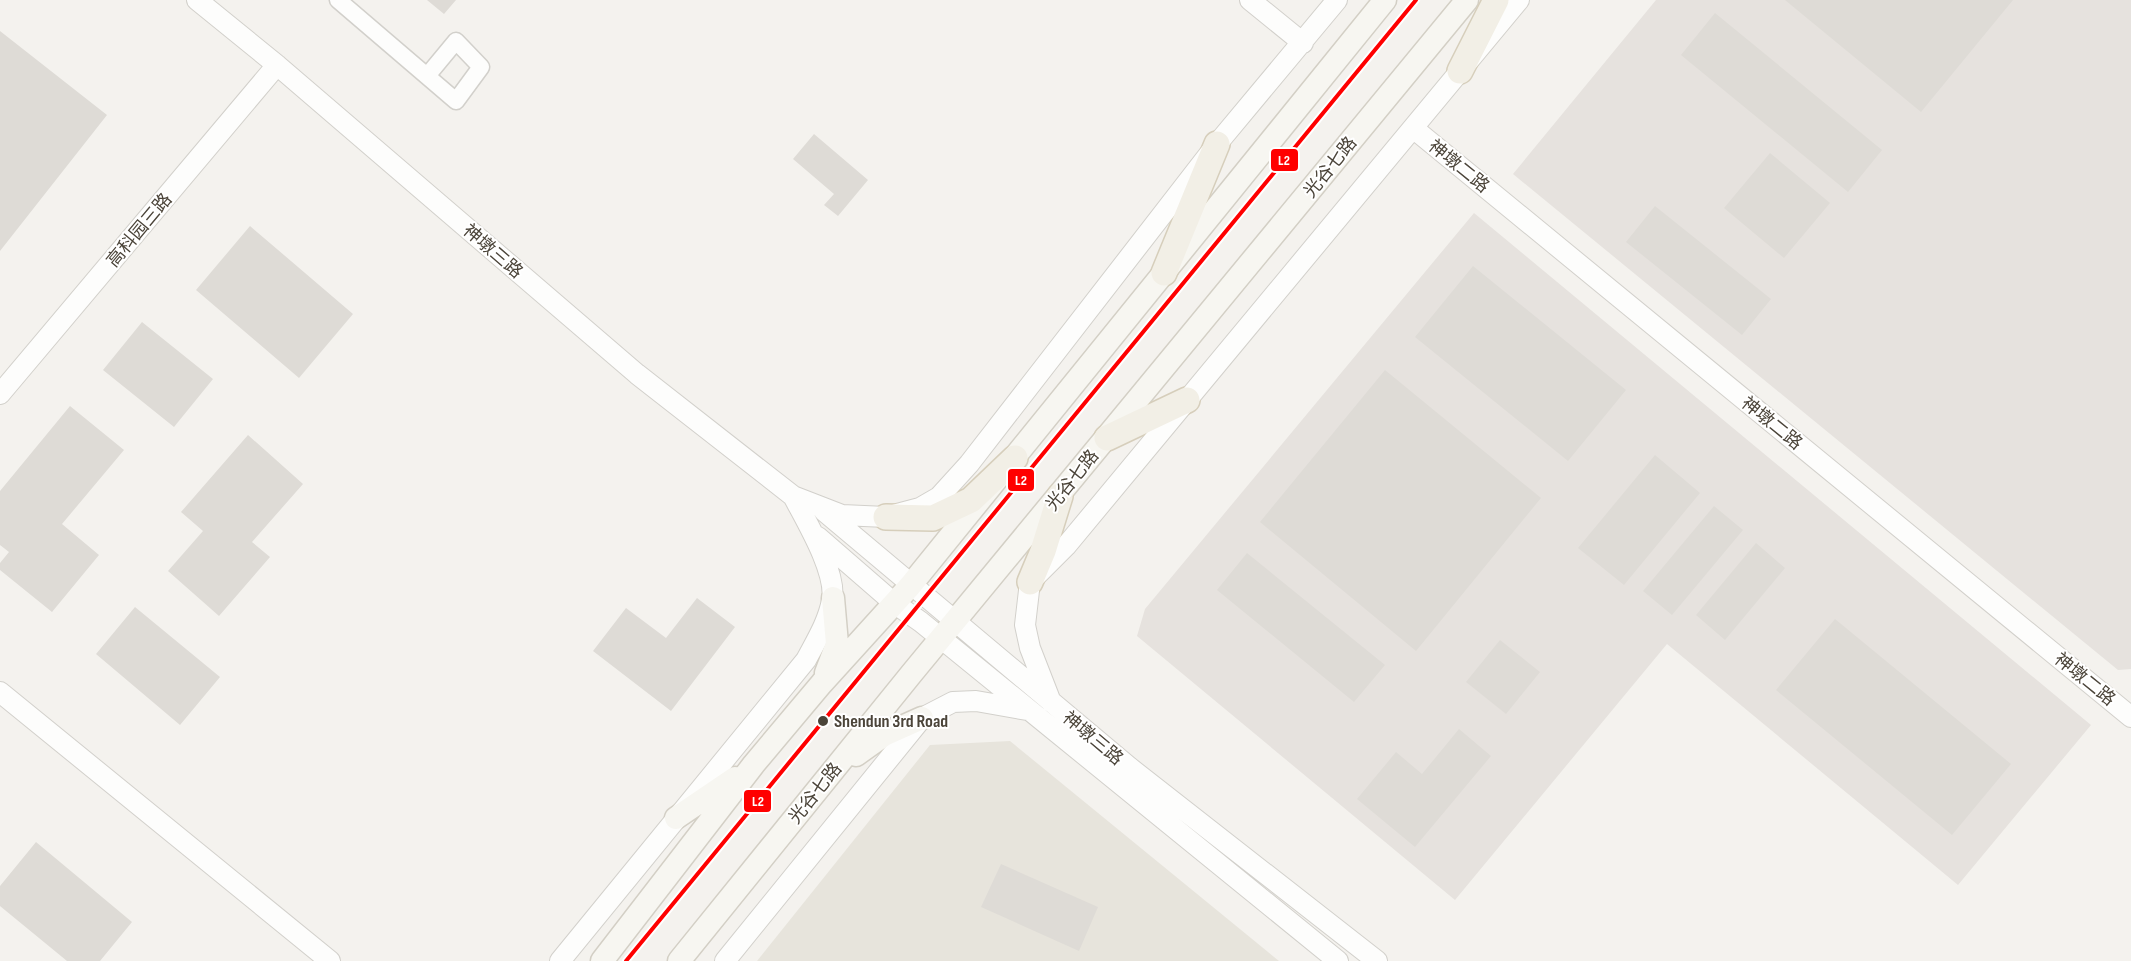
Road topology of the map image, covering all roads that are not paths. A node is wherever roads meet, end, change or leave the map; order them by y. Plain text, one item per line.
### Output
1 (197, 0) edge
2 (338, 0) edge
3 (1250, 0) edge
4 (1337, 0) edge
5 (1385, 0) edge
6 (1467, 0) edge
7 (1496, 0) edge
8 (1519, 0) edge
9 (1302, 43) junction
10 (277, 66) junction
11 (1460, 71) junction
12 (427, 76) dead end
13 (1413, 128) junction
14 (1217, 144) junction
15 (1164, 273) junction
16 (0, 394) edge
17 (1187, 400) junction
18 (1107, 438) junction
19 (1015, 458) junction
20 (793, 496) junction
21 (1060, 496) junction
22 (817, 505) junction
23 (886, 517) junction
24 (811, 531) junction
25 (1030, 582) junction
26 (910, 586) junction
27 (832, 598) junction
28 (894, 603) junction
29 (948, 630) junction
30 (822, 682) junction
31 (0, 692) edge
32 (1051, 702) junction
33 (1029, 711) junction
34 (2131, 717) edge
35 (922, 718) junction
36 (754, 764) junction
37 (832, 772) junction
38 (676, 818) junction
39 (715, 916) junction
40 (330, 961) edge
41 (560, 961) edge
42 (602, 961) edge
43 (679, 961) edge
44 (697, 961) edge
45 (725, 961) edge
46 (1338, 961) edge
47 (1377, 961) edge

1 - 10 street, 神墩三路
2 - 12 street
3 - 9 street
4 - 9 street
5 - 15 main road
6 - 18 main road, 光谷七路
7 - 11 main road
8 - 11 street
9 - 14 street
10 - 16 street, 高科园三路
10 - 20 street, 神墩三路
11 - 13 street
13 - 17 street
13 - 34 street, 神墩二路
14 - 15 main road
14 - 23 street
15 - 19 main road
17 - 18 main road
17 - 25 street
18 - 21 main road, 光谷七路
19 - 23 main road
19 - 26 main road
20 - 22 street
20 - 24 street
21 - 25 main road
21 - 29 main road, 光谷七路
22 - 23 street
22 - 26 street, 神墩三路
24 - 27 street
24 - 28 street, 神墩三路
25 - 32 street
26 - 28 main road
26 - 29 street, 神墩三路
27 - 30 main road
27 - 38 street
28 - 29 street, 神墩三路
28 - 30 main road
29 - 32 street, 神墩三路
29 - 33 street, 神墩三路
29 - 37 main road, 光谷七路
30 - 36 main road
31 - 40 street
32 - 47 street, 神墩三路
33 - 35 street
33 - 46 street, 神墩三路
35 - 37 main road
35 - 45 street
36 - 38 main road
36 - 42 main road
37 - 39 main road, 光谷七路
38 - 41 street
39 - 43 main road, 光谷七路
39 - 44 main road

